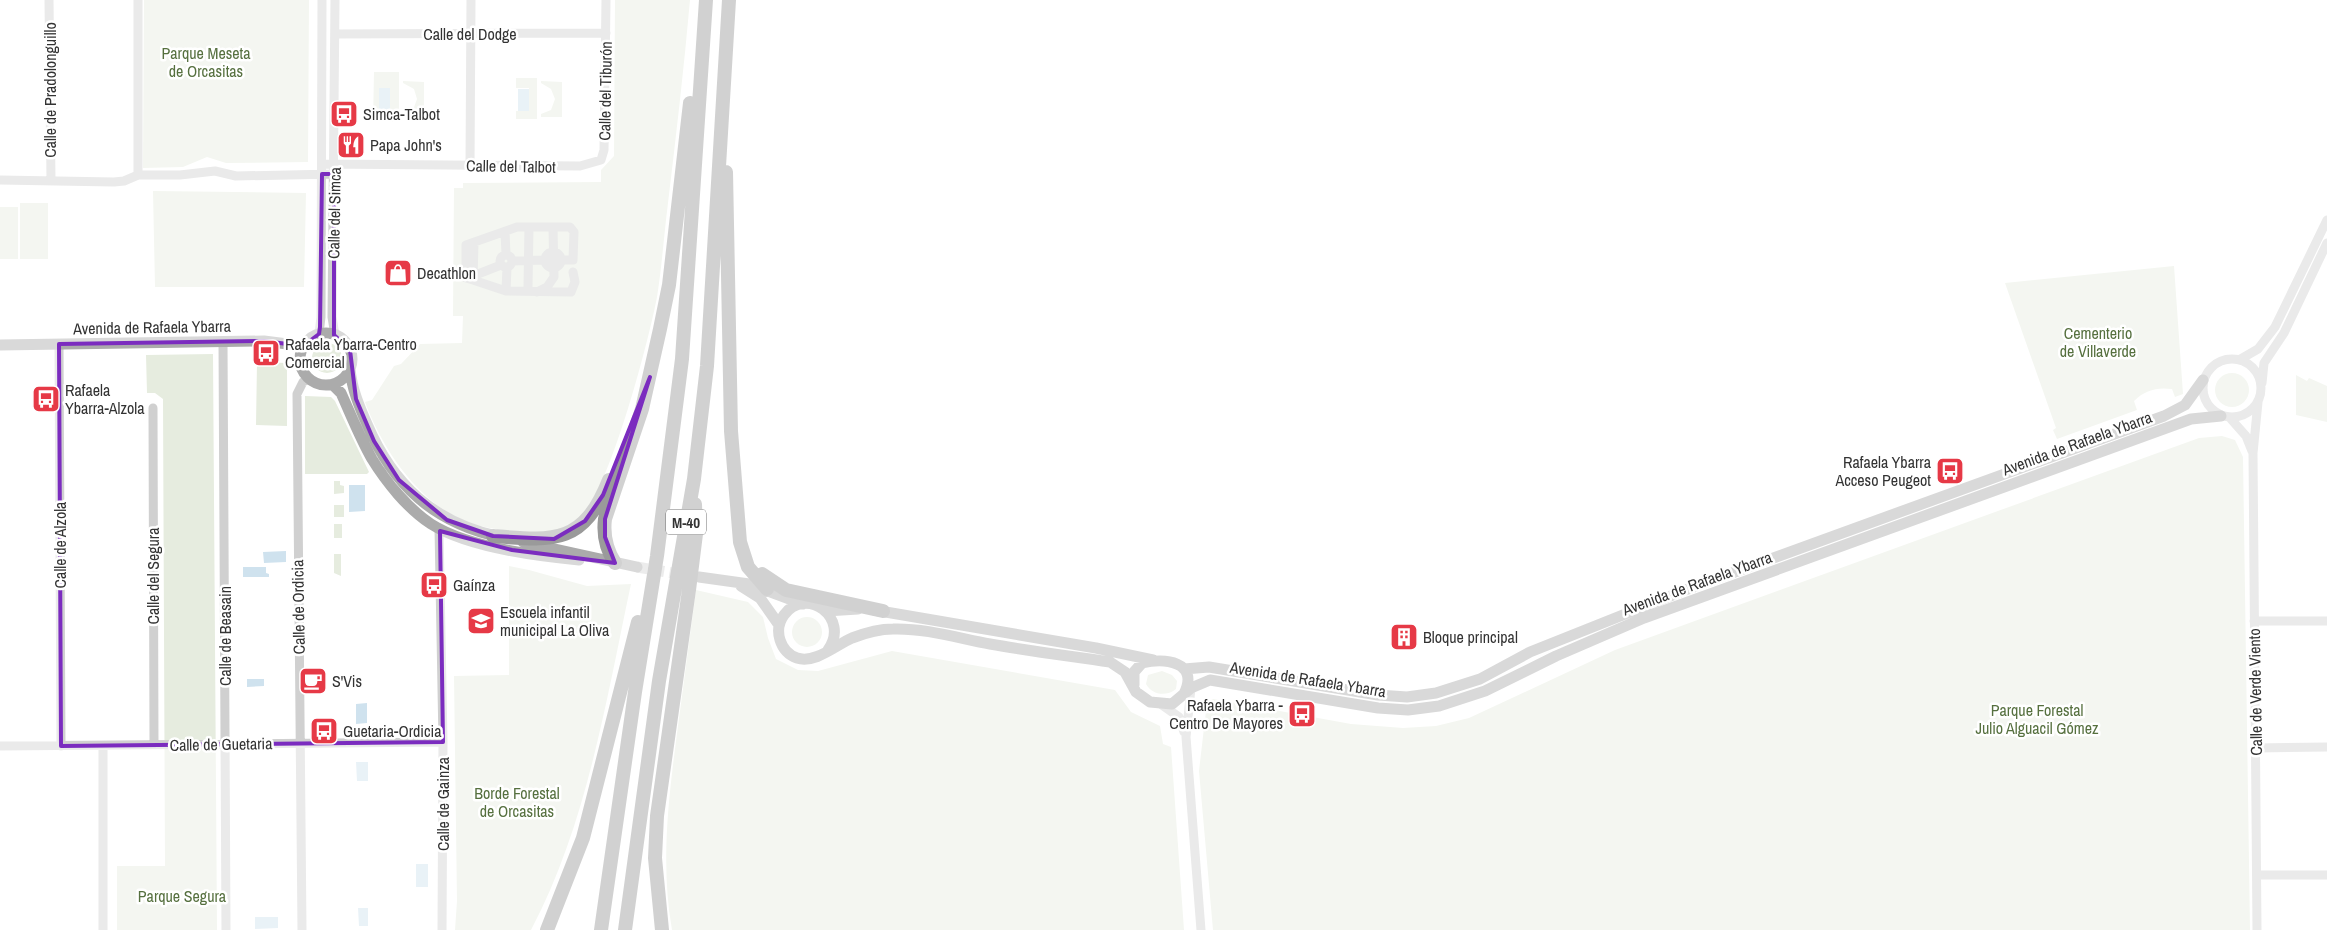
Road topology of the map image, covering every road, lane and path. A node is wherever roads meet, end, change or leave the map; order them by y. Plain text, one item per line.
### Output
1 (49, 0) edge
2 (138, 0) edge
3 (322, 0) edge
4 (335, 0) edge
5 (471, 0) edge
6 (606, 0) edge
7 (706, 0) edge
8 (729, 0) edge
9 (606, 33) junction
10 (335, 34) junction
11 (471, 34) junction
12 (704, 41) junction
13 (722, 112) junction
14 (322, 164) junction
15 (335, 164) junction
16 (470, 165) junction
17 (580, 166) joint
18 (322, 174) junction
19 (334, 174) junction
20 (138, 175) junction
21 (0, 180) edge
22 (50, 180) junction
23 (2327, 220) edge
24 (529, 227) junction
25 (553, 227) junction
26 (505, 232) junction
27 (2327, 243) edge
28 (552, 252) junction
29 (529, 260) junction
30 (545, 260) junction
31 (560, 260) junction
32 (573, 260) junction
33 (507, 262) junction
34 (553, 270) junction
35 (573, 272) junction
36 (529, 273) junction
37 (473, 280) junction
38 (506, 281) junction
39 (546, 287) junction
40 (532, 289) junction
41 (506, 291) junction
42 (319, 334) junction
43 (335, 335) junction
44 (223, 342) junction
45 (60, 344) junction
46 (0, 345) edge
47 (304, 346) junction
48 (2239, 360) junction
49 (350, 369) junction
50 (650, 377) junction
51 (309, 379) junction
52 (2203, 380) junction
53 (333, 385) junction
54 (2261, 393) junction
55 (2258, 402) junction
56 (153, 408) dead end
57 (2226, 417) junction
58 (2253, 453) junction
59 (694, 479) junction
60 (738, 516) junction
61 (439, 528) junction
62 (493, 536) junction
63 (657, 556) junction
64 (615, 562) junction
65 (637, 567) tunnel mouth
66 (699, 577) tunnel mouth
67 (730, 582) junction
68 (767, 589) junction
69 (803, 604) junction
70 (826, 611) junction
71 (883, 611) junction
72 (2254, 621) junction
73 (2327, 621) edge
74 (779, 625) junction
75 (828, 650) junction
76 (1153, 660) junction
77 (1184, 669) junction
78 (1191, 688) junction
79 (1136, 692) junction
80 (1182, 697) junction
81 (1158, 703) junction
82 (1186, 737) junction
83 (443, 742) junction
84 (300, 743) junction
85 (154, 744) junction
86 (226, 744) junction
87 (0, 746) edge
88 (61, 746) junction
89 (103, 746) junction
90 (2327, 747) edge
91 (2256, 748) junction
92 (2257, 875) junction
93 (2327, 875) edge
94 (103, 930) edge
95 (226, 930) edge
96 (302, 930) edge
97 (442, 930) edge
98 (548, 930) edge
99 (601, 930) edge
100 (625, 930) edge
101 (662, 930) edge
102 (1201, 930) edge
103 (2257, 930) edge

1 - 22 street, Calle de Pradolonguillo
2 - 20 street
3 - 14 street, Calle del Simca
4 - 10 street, Calle del Simca
5 - 11 street
6 - 9 street, Calle del Tiburón
7 - 12 highway, M-40
8 - 13 highway, M-40
9 - 11 street, Calle del Dodge
9 - 17 street, Calle del Tiburón
10 - 11 street, Calle del Dodge
10 - 15 street, Calle del Simca
11 - 16 street
12 - 50 highway
12 - 63 highway, M-40
13 - 59 highway, M-40
13 - 60 highway
14 - 15 street, Calle del Talbot
14 - 18 street, Calle del Simca
15 - 16 street, Calle del Talbot
15 - 19 street, Calle del Simca
16 - 17 street, Calle del Talbot
18 - 19 street
18 - 20 street
18 - 42 street, Calle del Simca
19 - 43 street, Calle del Simca
20 - 22 street
21 - 22 street
23 - 48 street
24 - 25 street
24 - 26 street
24 - 29 street
25 - 28 street
25 - 32 street
26 - 33 street
26 - 37 street
27 - 54 street
28 - 30 street
28 - 31 street
28 - 34 street
29 - 30 street
29 - 33 street
29 - 36 street
30 - 34 street
31 - 32 street
31 - 34 street
32 - 35 street
33 - 37 street
33 - 38 street
34 - 36 street
34 - 39 street
35 - 39 street
35 - 40 street
36 - 40 street
37 - 41 street
38 - 40 street
38 - 41 street
39 - 40 street
40 - 41 street
42 - 43 main road
42 - 47 main road
43 - 49 main road
44 - 45 main road, Avenida de Rafaela Ybarra
44 - 47 main road, Avenida de Rafaela Ybarra
44 - 86 street, Calle de Beasain
45 - 46 main road, Avenida de Rafaela Ybarra
45 - 88 street, Calle de Alzola
47 - 51 main road
48 - 52 street
48 - 54 street
49 - 53 main road
49 - 62 main road
50 - 62 highway
50 - 64 highway
51 - 53 main road
51 - 84 street, Calle de Ordicia
52 - 57 street
52 - 77 main road, Avenida de Rafaela Ybarra
53 - 61 main road
54 - 55 street
55 - 57 street
55 - 58 street, Calle de Verde Viento
56 - 85 street, Calle del Segura
57 - 58 street, Calle de Verde Viento
57 - 78 main road, Avenida de Rafaela Ybarra
58 - 72 street, Calle de Verde Viento
59 - 100 highway, M-40
59 - 101 highway
60 - 68 highway
60 - 71 highway
61 - 64 main road
61 - 83 street, Calle de Gainza
62 - 64 main road
63 - 98 highway
63 - 99 highway, M-40
64 - 65 main road
66 - 67 main road, Avenida de Rafaela Ybarra
67 - 68 main road, Avenida de Rafaela Ybarra
67 - 74 main road, Avenida de Rafaela Ybarra
68 - 69 main road, Avenida de Rafaela Ybarra
69 - 70 main road, Avenida de Rafaela Ybarra
69 - 74 main road
70 - 71 main road, Avenida de Rafaela Ybarra
70 - 75 main road
71 - 76 main road, Avenida de Rafaela Ybarra
72 - 73 street
72 - 91 street, Calle de Verde Viento
74 - 75 main road, Avenida de Rafaela Ybarra
75 - 79 main road, Avenida de Rafaela Ybarra
76 - 77 main road, Avenida de Rafaela Ybarra
76 - 79 main road
77 - 80 main road
78 - 80 main road, Avenida de Rafaela Ybarra
78 - 82 street
79 - 81 main road
80 - 81 main road
81 - 82 street
82 - 102 street
83 - 84 street, Calle de Guetaria
83 - 97 street, Calle de Gainza
84 - 86 street, Calle de Guetaria
84 - 96 street, Calle de Ordicia
85 - 86 street, Calle de Guetaria
85 - 89 street, Calle de Guetaria
86 - 95 street, Calle de Beasain
87 - 88 street, Calle de Guetaria
88 - 89 street, Calle de Guetaria
89 - 94 street
90 - 91 street
91 - 92 street, Calle de Verde Viento
92 - 93 street
92 - 103 street, Calle de Verde Viento

